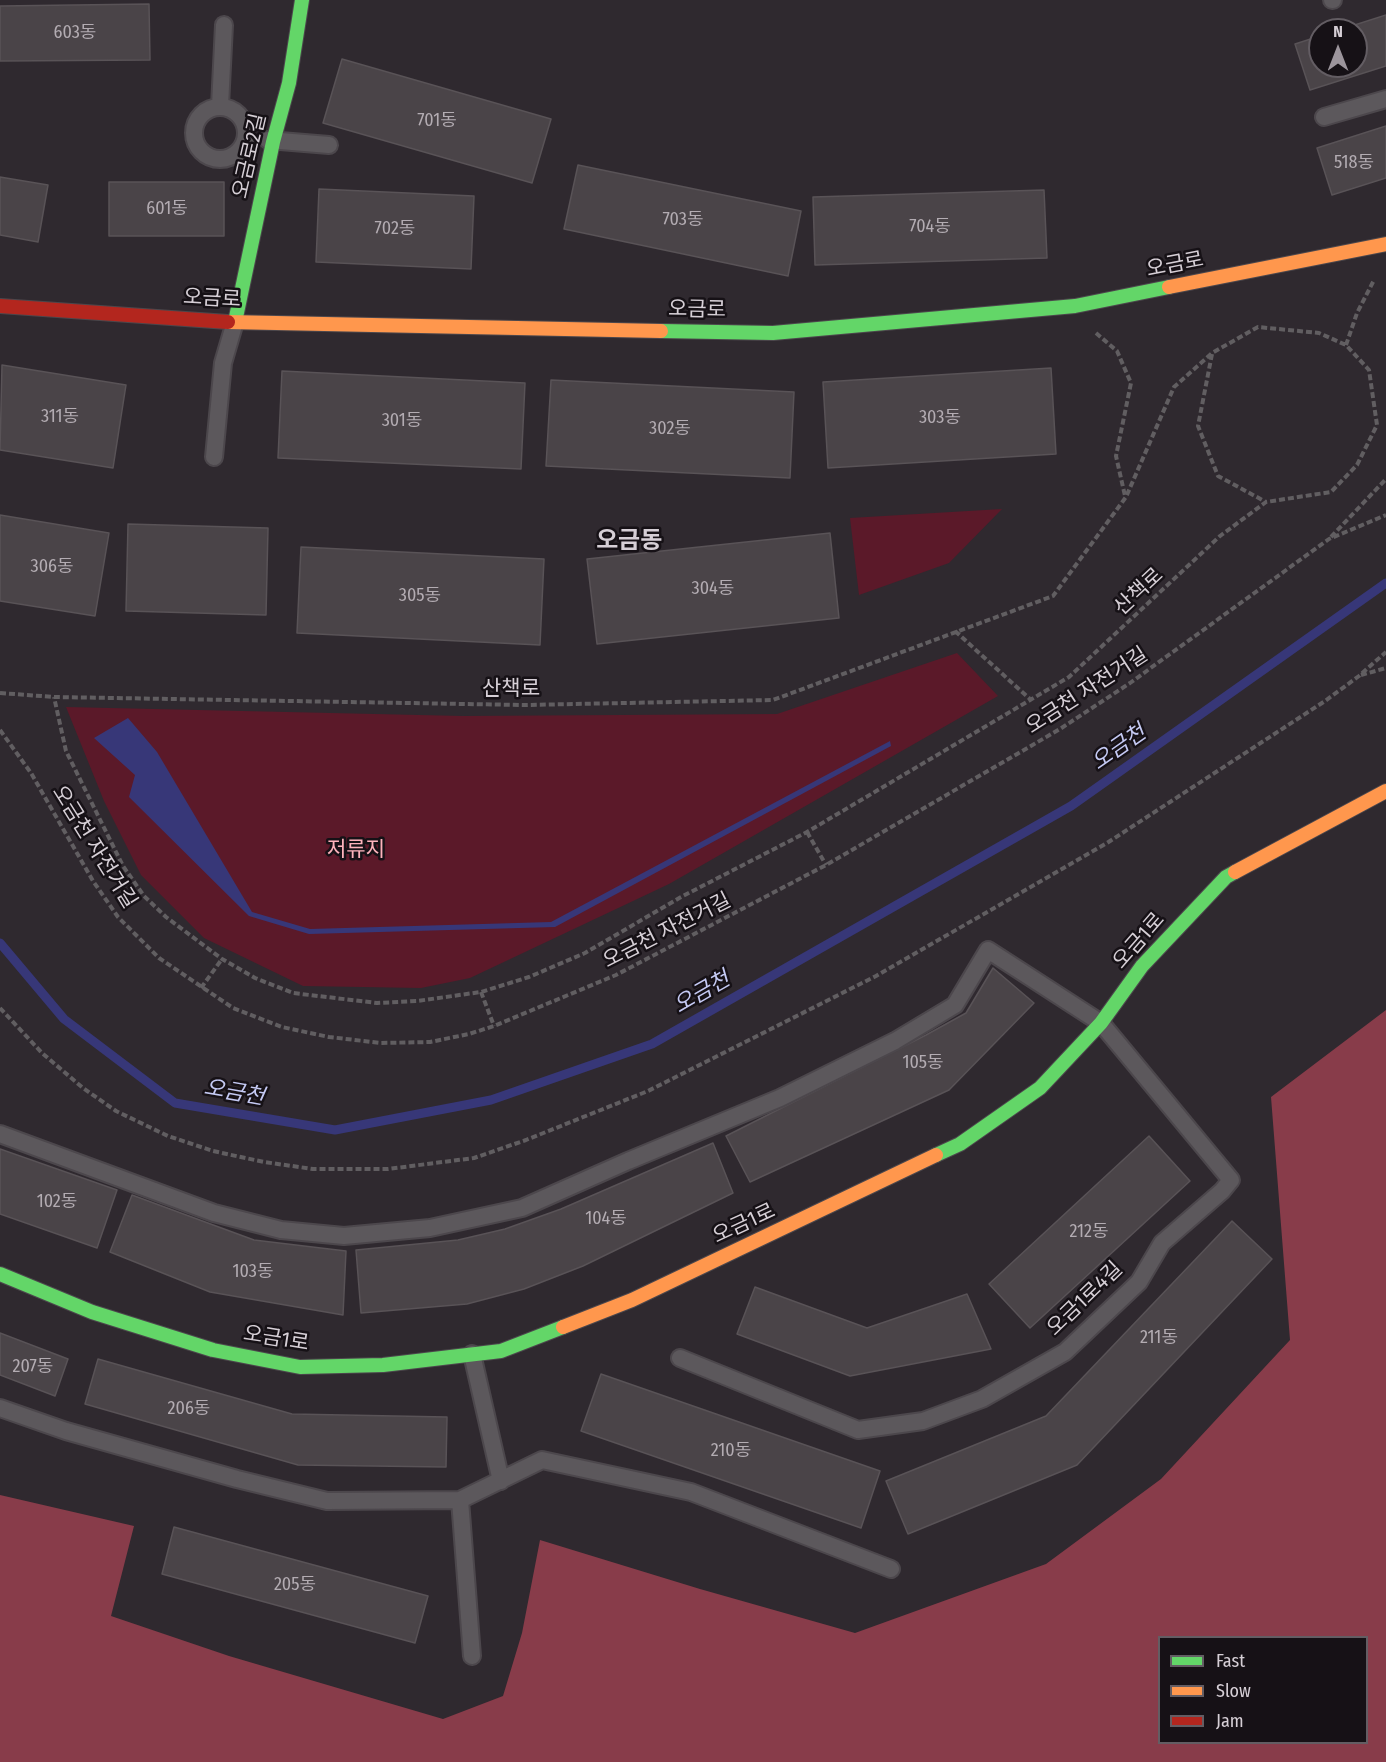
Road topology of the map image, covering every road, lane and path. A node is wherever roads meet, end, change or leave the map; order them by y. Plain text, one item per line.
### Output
1 (302, 0) edge
2 (224, 26) dead end
3 (1386, 99) edge
4 (220, 106) junction
5 (1324, 117) dead end
6 (246, 135) junction
7 (273, 142) junction
8 (329, 145) dead end
9 (1386, 244) edge
10 (1377, 273) dead end
11 (0, 306) edge
12 (235, 322) junction
13 (1091, 329) dead end
14 (1346, 345) junction
15 (1212, 353) junction
16 (214, 457) dead end
17 (1386, 478) edge
18 (1125, 497) junction
19 (1266, 502) junction
20 (1386, 515) edge
21 (1329, 539) junction
22 (955, 631) junction
23 (1386, 652) edge
24 (1386, 668) edge
25 (1359, 676) junction
26 (0, 693) edge
27 (54, 697) junction
28 (1031, 700) junction
29 (0, 730) edge
30 (1386, 791) edge
31 (807, 832) junction
32 (826, 865) junction
33 (222, 959) junction
34 (201, 988) junction
35 (481, 992) junction
36 (0, 1008) edge
37 (1101, 1023) junction
38 (494, 1026) junction
39 (0, 1134) edge
40 (0, 1274) edge
41 (472, 1354) junction
42 (680, 1358) dead end
43 (0, 1408) edge
44 (501, 1481) junction
45 (460, 1500) junction
46 (891, 1569) dead end
47 (472, 1656) dead end

1 - 7 street, 오금로2길
2 - 4 lane
3 - 5 lane
4 - 6 lane
4 - 6 lane
6 - 7 lane
7 - 8 lane
7 - 12 street, 오금로2길
9 - 12 street, 오금로
10 - 14 path
11 - 12 street, 오금로
12 - 16 lane
13 - 18 path
14 - 15 path, 산책로
14 - 19 path, 산책로
15 - 18 path, 산책로
15 - 19 path
17 - 21 path
18 - 22 path, 산책로
19 - 28 path, 산책로
20 - 21 path, 오금천 자전거길
21 - 32 path, 오금천 자전거길
22 - 27 path, 산책로
22 - 28 path
23 - 25 path
24 - 25 path
25 - 36 path
26 - 27 path, 산책로
27 - 33 path, 산책로
28 - 31 path, 산책로
29 - 34 path, 오금천 자전거길
30 - 37 street, 오금1로
31 - 32 path
31 - 35 path, 산책로
32 - 38 path, 오금천 자전거길
33 - 34 path
33 - 35 path, 산책로
34 - 38 path, 오금천 자전거길
35 - 38 path
37 - 39 lane
37 - 41 street, 오금1로
37 - 42 lane, 오금1로4길
40 - 41 street, 오금1로
41 - 44 lane
43 - 45 lane
44 - 45 lane
44 - 46 lane
45 - 47 lane

